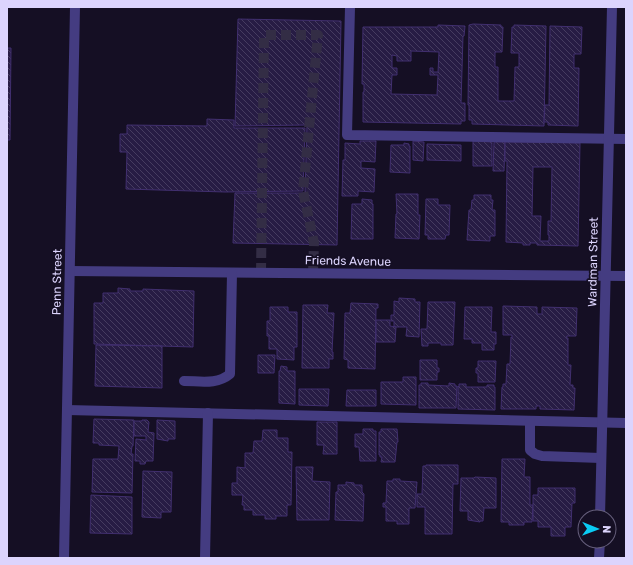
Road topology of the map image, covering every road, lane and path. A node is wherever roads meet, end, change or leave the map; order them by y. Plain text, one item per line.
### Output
1 (75, 7) edge
2 (350, 7) edge
3 (612, 7) edge
4 (608, 139) junction
5 (626, 139) edge
6 (70, 271) junction
7 (232, 273) junction
8 (605, 276) junction
9 (626, 276) edge
10 (184, 381) dead end
11 (67, 410) junction
12 (208, 413) junction
13 (530, 421) junction
14 (602, 422) junction
15 (626, 423) edge
16 (601, 458) junction
17 (600, 509) edge
18 (64, 558) edge
19 (205, 558) edge

1 - 6 street, Penn Street
2 - 4 street
3 - 4 street, Wardman Street
4 - 5 street
4 - 8 street, Wardman Street
6 - 7 street, Friends Avenue
6 - 11 street, Penn Street
7 - 8 street, Friends Avenue
7 - 10 street
8 - 9 street, Friends Avenue
8 - 14 street, Wardman Street
11 - 12 street
11 - 18 street, Penn Street
12 - 13 street
12 - 19 street
13 - 14 street
13 - 16 street
14 - 15 street
14 - 16 street, Wardman Street
16 - 17 street, Wardman Street

